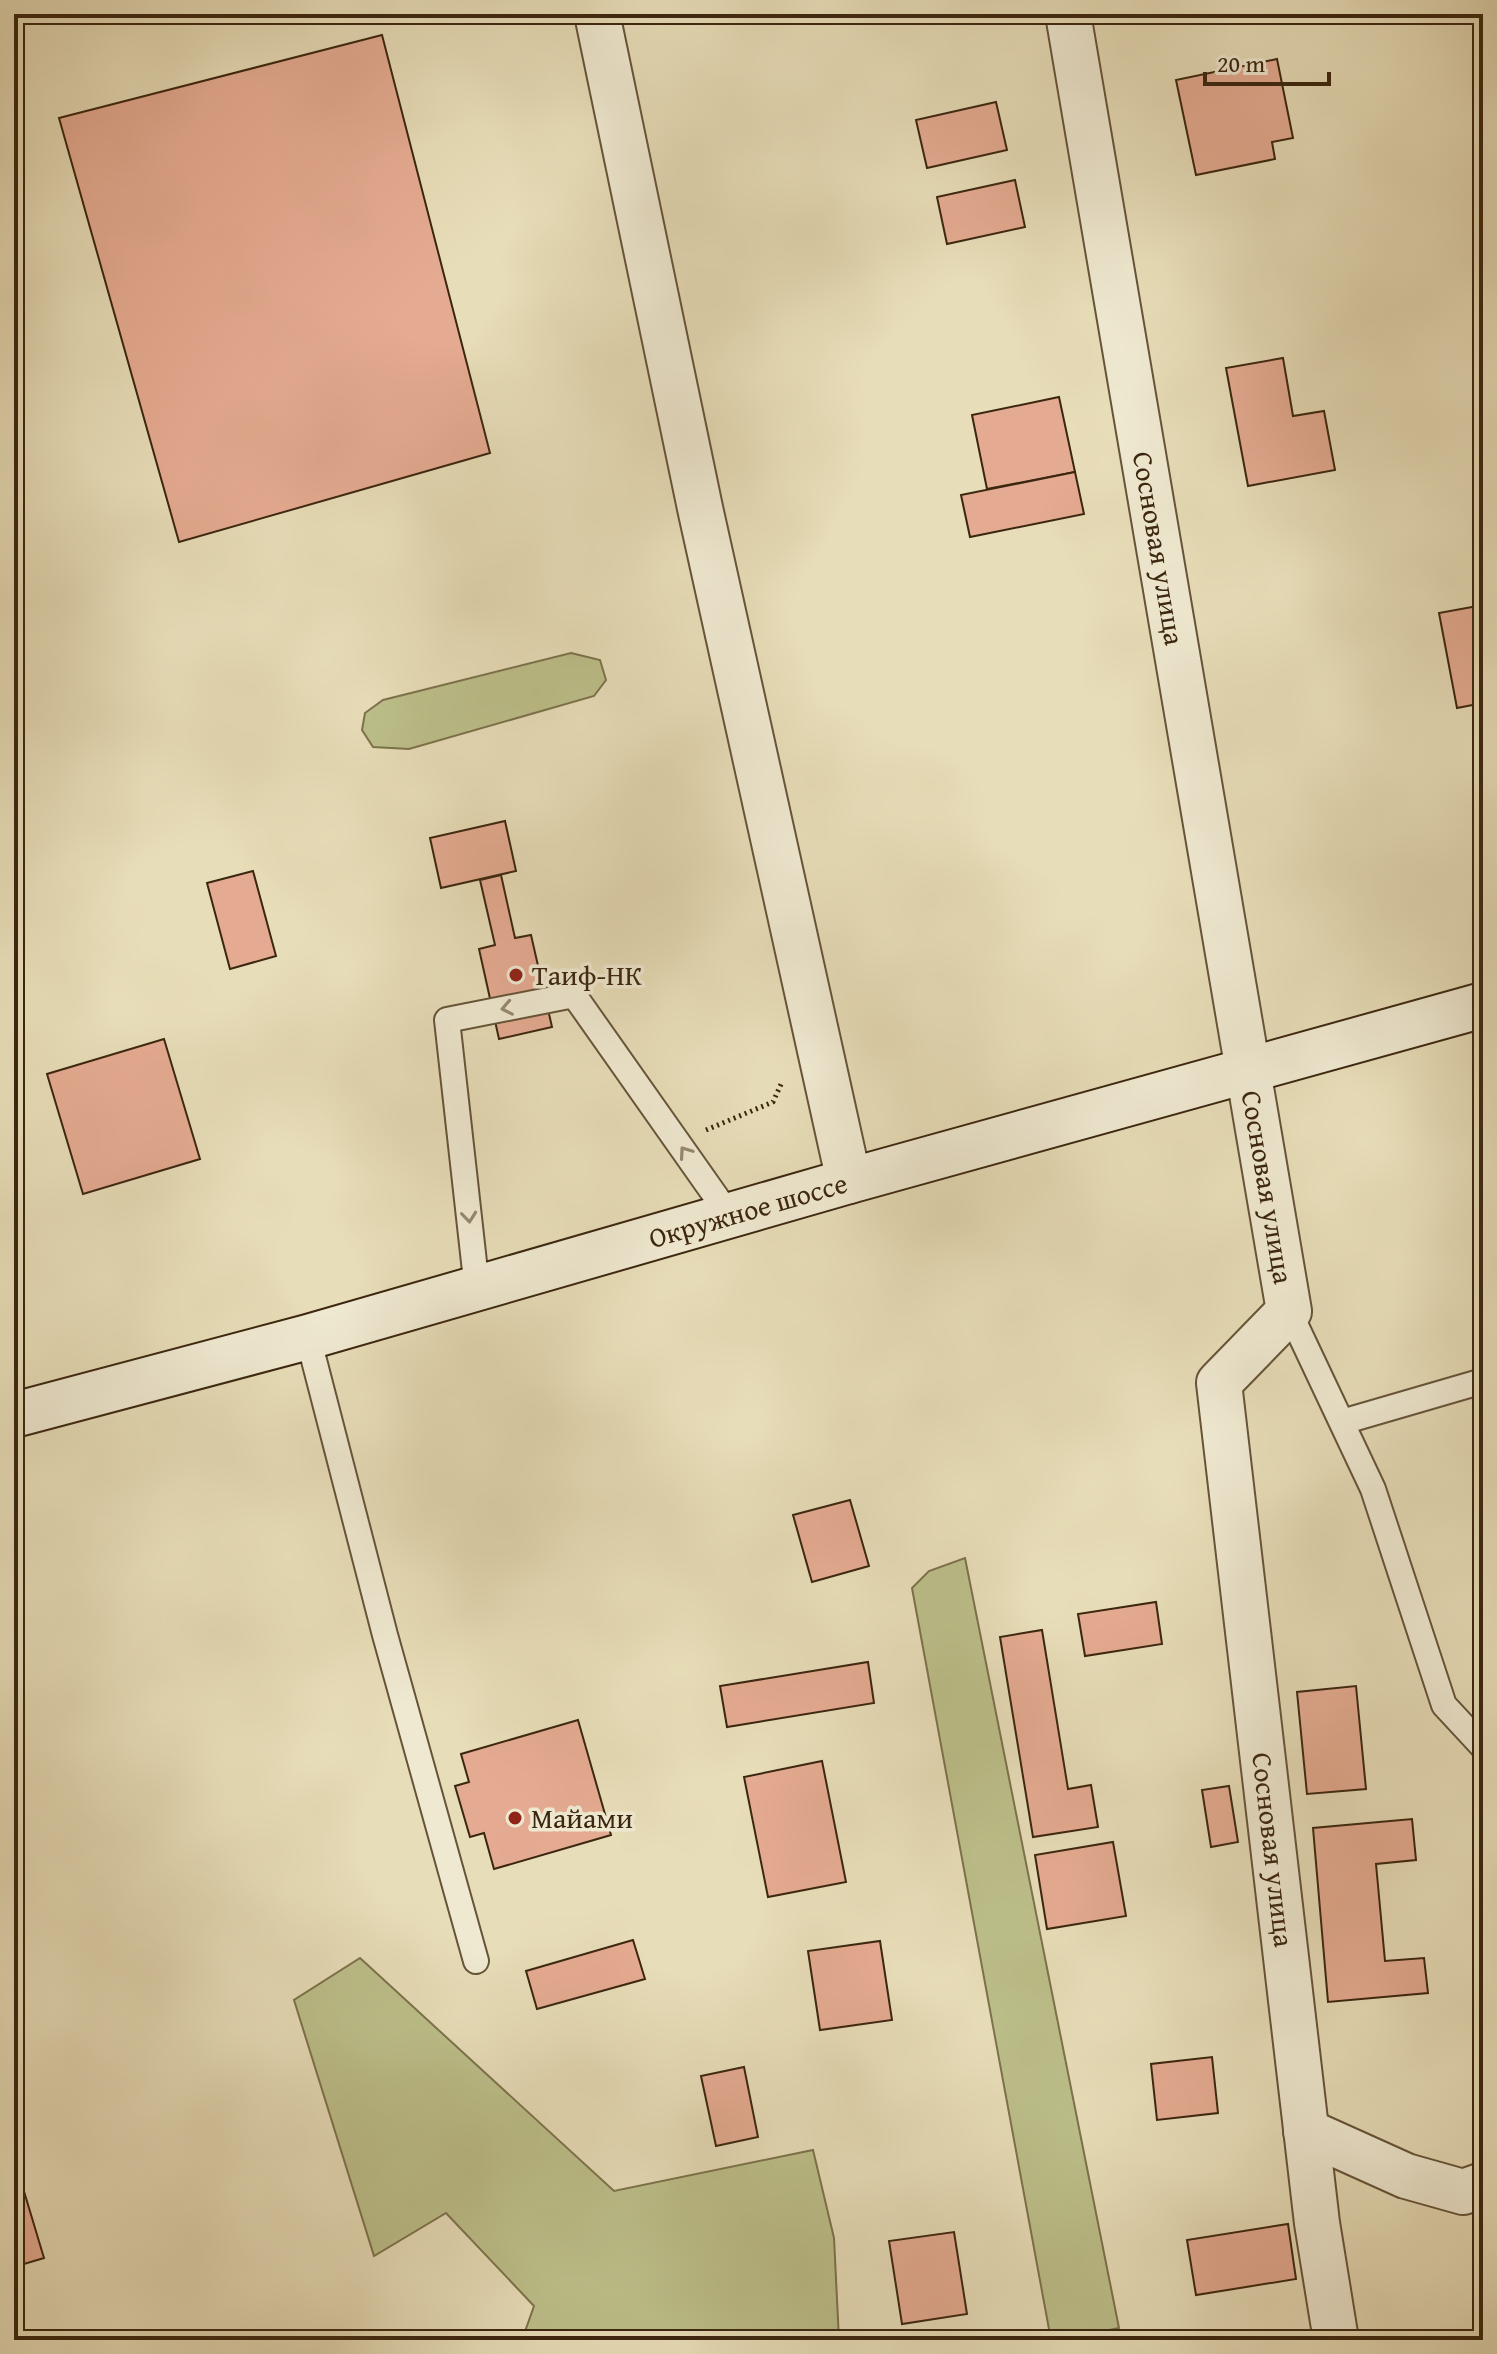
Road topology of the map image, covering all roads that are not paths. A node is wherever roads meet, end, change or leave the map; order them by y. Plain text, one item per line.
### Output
1 (597, 14) edge
2 (1068, 14) edge
3 (1483, 1005) edge
4 (1248, 1071) junction
5 (849, 1181) junction
6 (729, 1215) junction
7 (477, 1289) junction
8 (1289, 1311) junction
9 (308, 1337) junction
10 (1483, 1381) edge
11 (14, 1415) edge
12 (1342, 1422) junction
13 (1483, 1747) edge
14 (476, 1961) dead end
15 (1306, 2131) junction
16 (1483, 2185) edge
17 (1336, 2340) edge

1 - 5 street
2 - 4 street, Сосновая улица
3 - 4 street, Окружное шоссе
4 - 5 street, Окружное шоссе
4 - 8 street, Сосновая улица
5 - 6 street, Окружное шоссе
6 - 7 street, Окружное шоссе
6 -> 7 lane
7 - 9 street, Окружное шоссе
8 - 12 lane
8 - 15 street, Сосновая улица
9 - 11 street, Окружное шоссе
9 - 14 lane
10 - 12 lane
12 - 13 lane
15 - 16 street
15 - 17 street, Сосновая улица

